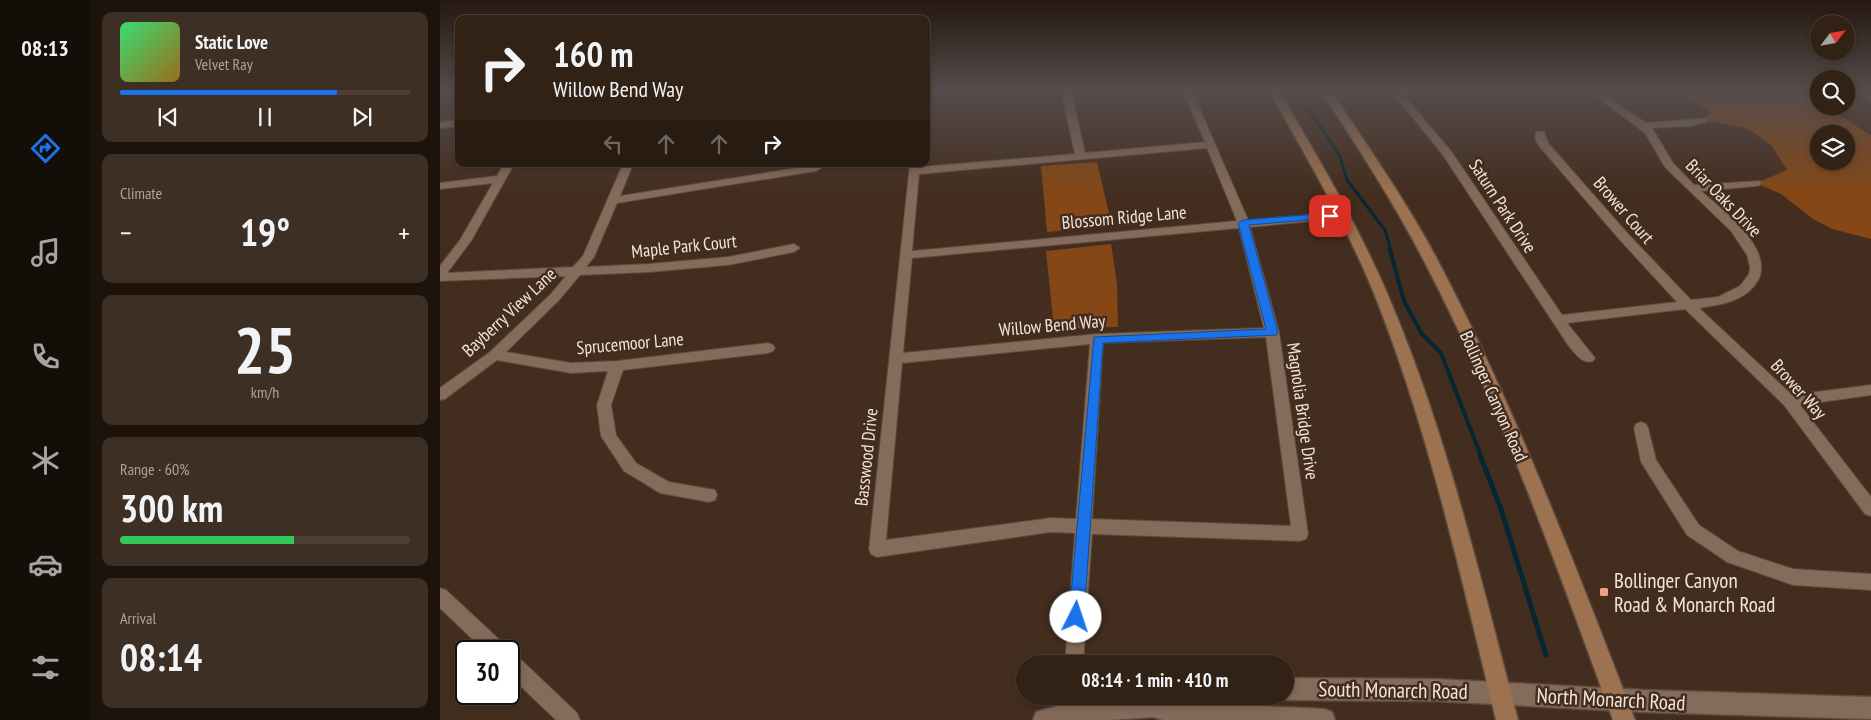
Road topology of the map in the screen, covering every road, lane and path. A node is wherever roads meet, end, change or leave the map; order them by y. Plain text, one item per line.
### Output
1 (1074, 125) edge
2 (1202, 125) edge
3 (1293, 125) edge
4 (1347, 125) edge
5 (1423, 125) edge
6 (1665, 125) edge
7 (1644, 126) joint
8 (1540, 134) dead end
9 (1210, 144) junction
10 (1081, 157) junction
11 (930, 166) edge
12 (507, 167) edge
13 (627, 167) edge
14 (915, 167) edge
15 (816, 168) dead end
16 (500, 179) junction
17 (1756, 183) dead end
18 (440, 186) edge
19 (1692, 188) junction
20 (613, 200) junction
21 (1344, 215) junction
22 (1243, 223) junction
23 (794, 248) dead end
24 (907, 255) junction
25 (576, 271) junction
26 (440, 276) edge
27 (1688, 305) junction
28 (1558, 320) junction
29 (1272, 332) junction
30 (1098, 339) junction
31 (768, 348) dead end
32 (495, 355) junction
33 (1588, 358) dead end
34 (896, 359) junction
35 (617, 366) junction
36 (1871, 390) edge
37 (440, 395) edge
38 (1789, 401) junction
39 (1641, 428) dead end
40 (709, 495) dead end
41 (1871, 509) edge
42 (1083, 526) junction
43 (1871, 582) edge
44 (440, 596) edge
45 (486, 640) edge
46 (1075, 655) edge
47 (520, 673) edge
48 (1294, 689) edge
49 (1500, 693) junction
50 (1616, 699) junction
51 (1073, 705) edge
52 (1166, 705) edge
53 (1871, 708) edge
54 (569, 720) edge
55 (1044, 720) edge
56 (1324, 720) edge
57 (1508, 720) edge
58 (1624, 720) edge

1 - 10 street
2 - 9 street, Magnolia Bridge Drive
3 - 21 main road
4 - 50 main road, Bollinger Canyon Road
5 - 28 street, Saturn Park Drive
6 - 7 street
7 - 19 street, Briar Oaks Drive
8 - 27 street, Brower Court
9 - 10 street
9 - 22 street, Magnolia Bridge Drive
10 - 11 street
12 - 16 street
13 - 20 street, Bayberry View Lane
14 - 24 street, Basswood Drive
15 - 20 street
16 - 18 street
16 - 26 street
17 - 19 street
19 - 27 street, Briar Oaks Drive
20 - 25 street, Bayberry View Lane
21 - 22 street, Blossom Ridge Lane
21 - 49 main road
22 - 24 street, Blossom Ridge Lane
22 - 29 street, Magnolia Bridge Drive
23 - 25 street, Maple Park Court
24 - 34 street, Basswood Drive
25 - 26 street, Maple Park Court
25 - 32 street, Bayberry View Lane
27 - 28 street, Briar Oaks Drive
27 - 38 street, Brower Way
28 - 33 street
29 - 30 street, Willow Bend Way
29 - 42 street, Magnolia Bridge Drive
30 - 34 street, Willow Bend Way
30 - 42 street
31 - 35 street, Sprucemoor Lane
32 - 35 street, Sprucemoor Lane
32 - 37 street, Bayberry View Lane
34 - 42 street, Basswood Drive
35 - 40 street
36 - 38 street
38 - 41 street, Brower Way
39 - 43 street
42 - 46 street
44 - 45 street
47 - 54 street
48 - 49 street, South Monarch Road
49 - 50 street, North Monarch Road
49 - 57 main road
50 - 53 street, North Monarch Road
50 - 58 main road, Bollinger Canyon Road
51 - 55 street, South Monarch Road
52 - 56 street, South Monarch Road

